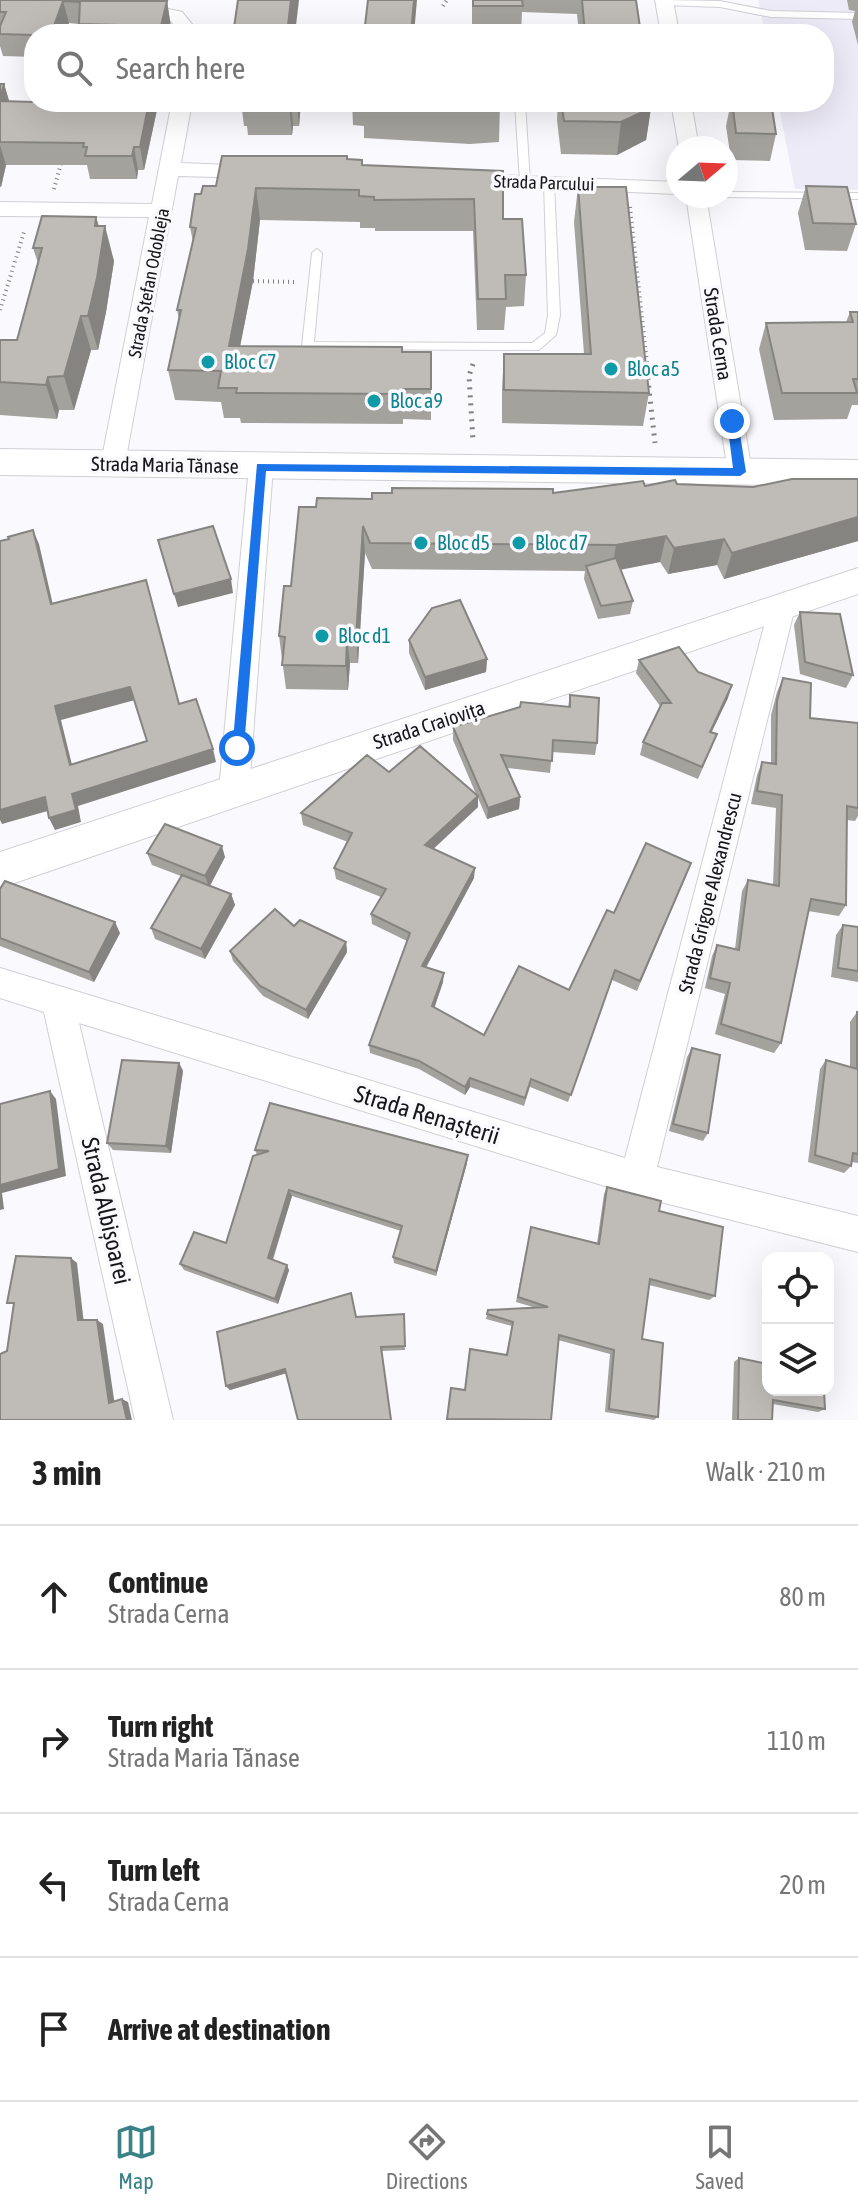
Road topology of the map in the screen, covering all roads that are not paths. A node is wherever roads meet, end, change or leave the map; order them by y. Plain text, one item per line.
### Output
1 (664, 1) edge
2 (121, 6) edge
3 (858, 16) edge
4 (183, 24) edge
5 (668, 24) edge
6 (180, 112) edge
7 (521, 112) edge
8 (683, 112) edge
9 (687, 136) edge
10 (170, 169) junction
11 (274, 173) edge
12 (445, 179) edge
13 (525, 182) junction
14 (549, 183) junction
15 (666, 188) edge
16 (738, 195) edge
17 (858, 196) edge
18 (698, 208) edge
19 (0, 209) edge
20 (162, 211) junction
21 (317, 253) dead end
22 (0, 462) edge
23 (113, 463) junction
24 (261, 467) junction
25 (740, 472) junction
26 (858, 473) edge
27 (858, 581) edge
28 (782, 607) junction
29 (234, 790) junction
30 (0, 870) edge
31 (0, 983) edge
32 (58, 1003) junction
33 (637, 1179) junction
34 (858, 1234) edge
35 (154, 1420) edge

1 - 3 lane
1 - 5 street
2 - 4 street
6 - 10 street, Strada Ștefan Odobleja
7 - 13 lane
8 - 9 street
10 - 11 street
10 - 20 street, Strada Ștefan Odobleja
12 - 13 street, Strada Parcului
13 - 14 street, Strada Parcului
14 - 15 street, Strada Parcului
14 - 21 lane
16 - 17 lane
18 - 25 street, Strada Cerna
19 - 20 street
20 - 23 street, Strada Ștefan Odobleja
22 - 23 main road, Strada Maria Tănase
23 - 24 main road, Strada Maria Tănase
24 - 25 main road, Strada Maria Tănase
24 - 29 street
25 - 26 main road, Strada Maria Tănase
27 - 28 street, Strada Craiovița
28 - 29 street, Strada Craiovița
28 - 33 street, Strada Grigore Alexandrescu
29 - 30 street, Strada Craiovița
31 - 32 street, Strada Renașterii
32 - 33 street, Strada Renașterii
32 - 35 street, Strada Albișoarei
33 - 34 street, Strada Renașterii

